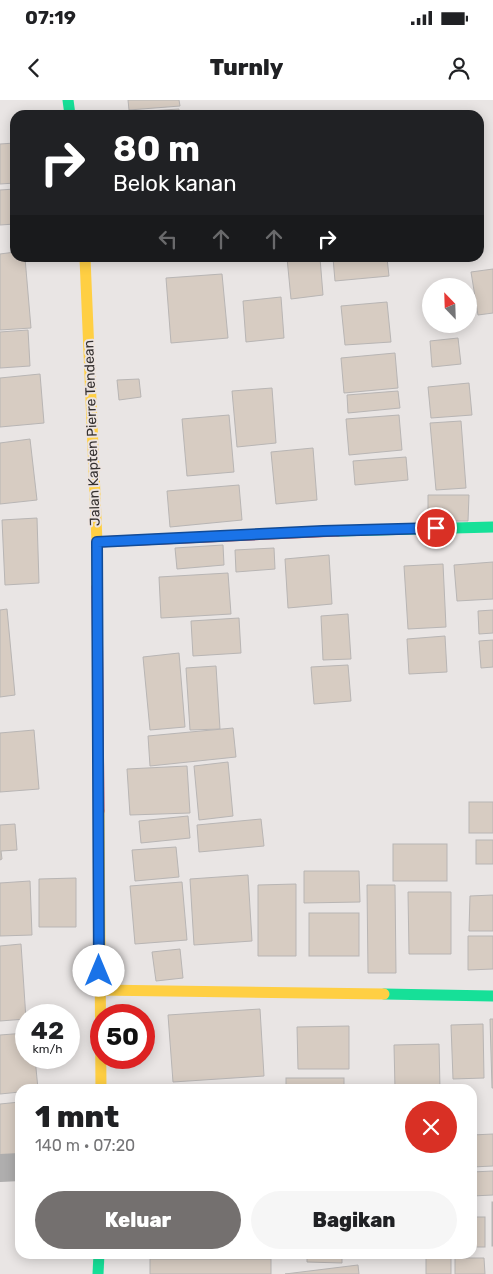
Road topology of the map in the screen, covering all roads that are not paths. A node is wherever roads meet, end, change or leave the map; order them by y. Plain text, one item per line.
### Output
1 (85, 262) edge
2 (493, 527) edge
3 (97, 542) junction
4 (99, 990) junction
5 (493, 996) edge
6 (101, 1084) edge
7 (15, 1167) edge
8 (0, 1168) edge
9 (99, 1259) edge
10 (98, 1274) edge

1 - 3 main road, Jalan Kapten Pierre Tendean
2 - 3 main road
3 - 4 main road, Jalan Kapten Pierre Tendean
4 - 5 main road
4 - 6 main road, Jalan Kapten Pierre Tendean
7 - 8 street
9 - 10 main road

